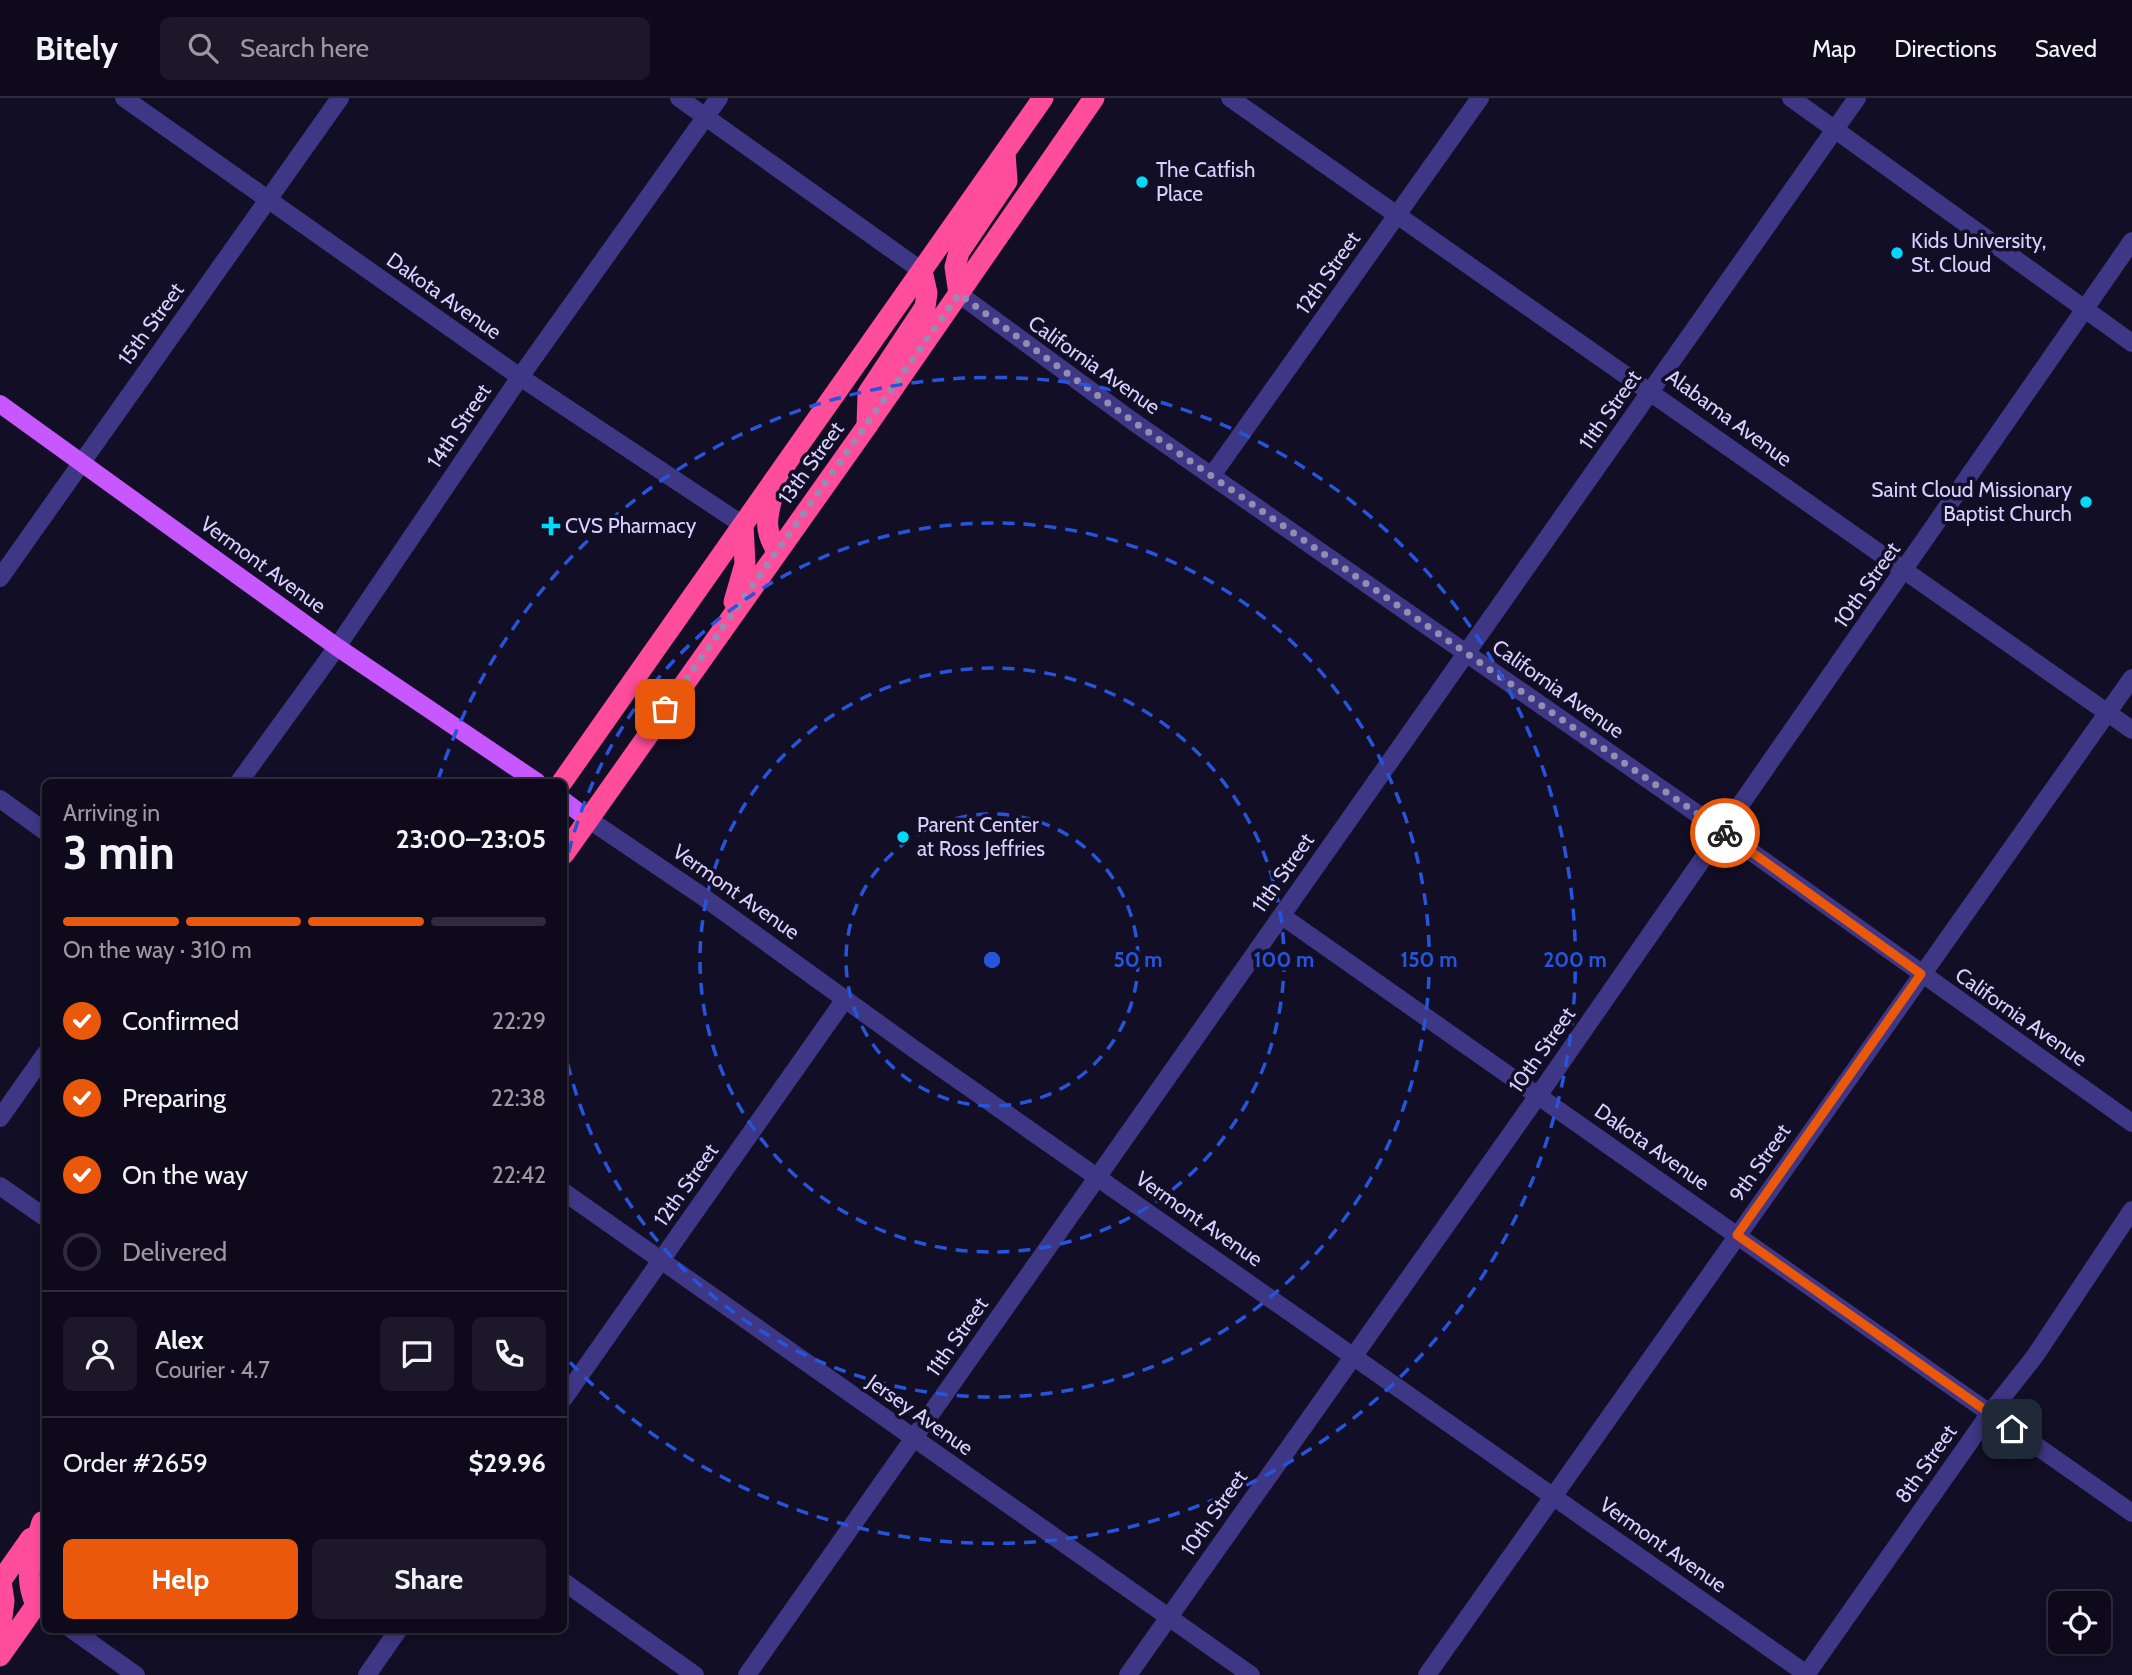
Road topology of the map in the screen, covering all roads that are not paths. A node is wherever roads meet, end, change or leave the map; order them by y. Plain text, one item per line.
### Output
1 (124, 98) edge
2 (340, 98) edge
3 (679, 98) edge
4 (719, 98) edge
5 (1043, 98) edge
6 (1094, 98) edge
7 (1230, 98) edge
8 (1480, 98) edge
9 (1791, 98) edge
10 (1857, 98) edge
11 (706, 117) junction
12 (1835, 129) junction
13 (1005, 153) junction
14 (267, 200) junction
15 (1398, 215) junction
16 (2132, 241) edge
17 (922, 271) junction
18 (959, 294) junction
19 (2085, 312) junction
20 (2132, 343) edge
21 (520, 377) junction
22 (1652, 390) junction
23 (0, 404) edge
24 (867, 426) junction
25 (81, 461) junction
26 (778, 473) junction
27 (1213, 474) junction
28 (743, 526) junction
29 (777, 551) junction
30 (1904, 571) junction
31 (0, 578) edge
32 (730, 618) junction
33 (337, 647) junction
34 (1467, 653) junction
35 (2132, 678) edge
36 (2108, 713) junction
37 (2132, 730) edge
38 (241, 779) edge
39 (533, 779) edge
40 (564, 779) edge
41 (0, 799) edge
42 (567, 803) edge
43 (588, 819) junction
44 (42, 829) edge
45 (1722, 831) junction
46 (567, 850) edge
47 (1282, 916) junction
48 (1921, 974) junction
49 (845, 999) junction
50 (42, 1059) edge
51 (1539, 1095) junction
52 (0, 1118) edge
53 (2132, 1123) edge
54 (1098, 1176) junction
55 (0, 1186) edge
56 (567, 1194) edge
57 (2132, 1210) edge
58 (42, 1216) edge
59 (1737, 1235) junction
60 (660, 1260) junction
61 (1353, 1355) junction
62 (567, 1394) edge
63 (1990, 1413) junction
64 (913, 1438) junction
65 (1553, 1496) junction
66 (2132, 1513) edge
67 (42, 1523) edge
68 (42, 1526) edge
69 (0, 1581) edge
70 (567, 1585) edge
71 (42, 1602) edge
72 (1169, 1617) junction
73 (0, 1633) edge
74 (77, 1633) edge
75 (396, 1633) edge
76 (0, 1656) edge
77 (136, 1675) edge
78 (367, 1675) edge
79 (695, 1675) edge
80 (747, 1675) edge
81 (1128, 1675) edge
82 (1251, 1675) edge
83 (1427, 1675) edge
84 (1807, 1675) edge

1 - 14 street, Dakota Avenue
2 - 14 street, 15th Street
3 - 11 street
4 - 11 street, 14th Street
5 - 13 highway, 13th Street
6 - 18 highway, 13th Street
7 - 15 street, Alabama Avenue
8 - 15 street, 12th Street
9 - 12 street
10 - 12 street, 11th Street
11 - 17 street
11 - 21 street, 14th Street
12 - 19 street
12 - 22 street, 11th Street
13 - 17 highway, 13th Street
13 - 18 highway
14 - 21 street, Dakota Avenue
14 - 25 street, 15th Street
15 - 22 street, Alabama Avenue
15 - 27 street, 12th Street
16 - 19 street, 10th Street
17 - 24 highway
17 - 26 highway, 13th Street
18 - 24 highway, 13th Street
18 - 27 street, California Avenue
19 - 20 street
19 - 30 street, 10th Street
21 - 28 street, Dakota Avenue
21 - 33 street, 14th Street
22 - 30 street, Alabama Avenue
22 - 34 street, 11th Street
23 - 25 main road, Vermont Avenue
24 - 29 highway, 13th Street
25 - 31 street, 15th Street
25 - 33 main road, Vermont Avenue
26 - 28 highway, 13th Street
26 - 29 highway
27 - 34 street, California Avenue
28 - 32 highway
28 - 40 highway, 13th Street
29 - 32 highway, 13th Street
30 - 36 street, Alabama Avenue
30 - 45 street, 10th Street
32 - 43 highway, 13th Street
33 - 38 street, 14th Street
33 - 39 main road, Vermont Avenue
34 - 45 street, California Avenue
34 - 47 street, 11th Street
35 - 36 street, 9th Street
36 - 37 street, Alabama Avenue
36 - 48 street, 9th Street
41 - 44 street
42 - 43 main road, Vermont Avenue
43 - 46 highway, 13th Street
43 - 49 street, Vermont Avenue
45 - 48 street, California Avenue
45 - 51 street, 10th Street
47 - 51 street, Dakota Avenue
47 - 54 street, 11th Street
48 - 53 street, California Avenue
48 - 59 street, 9th Street
49 - 54 street, Vermont Avenue
49 - 60 street, 12th Street
50 - 52 street
51 - 59 street, Dakota Avenue
51 - 61 street, 10th Street
54 - 61 street, Vermont Avenue
54 - 64 street, 11th Street
55 - 58 street
56 - 60 street, Jersey Avenue
57 - 63 street, 8th Street
59 - 63 street, Dakota Avenue
59 - 65 street, 9th Street
60 - 62 street, 12th Street
60 - 64 street, Jersey Avenue
61 - 65 street, Vermont Avenue
61 - 72 street, 10th Street
63 - 66 street, Dakota Avenue
63 - 84 street, 8th Street
64 - 72 street, Jersey Avenue
64 - 80 street, 11th Street
65 - 83 street, 9th Street
65 - 84 street, Vermont Avenue
67 - 69 highway
68 - 71 highway
69 - 73 highway
70 - 79 street
71 - 76 highway
72 - 81 street, 10th Street
72 - 82 street, Jersey Avenue
74 - 77 street
75 - 78 street

